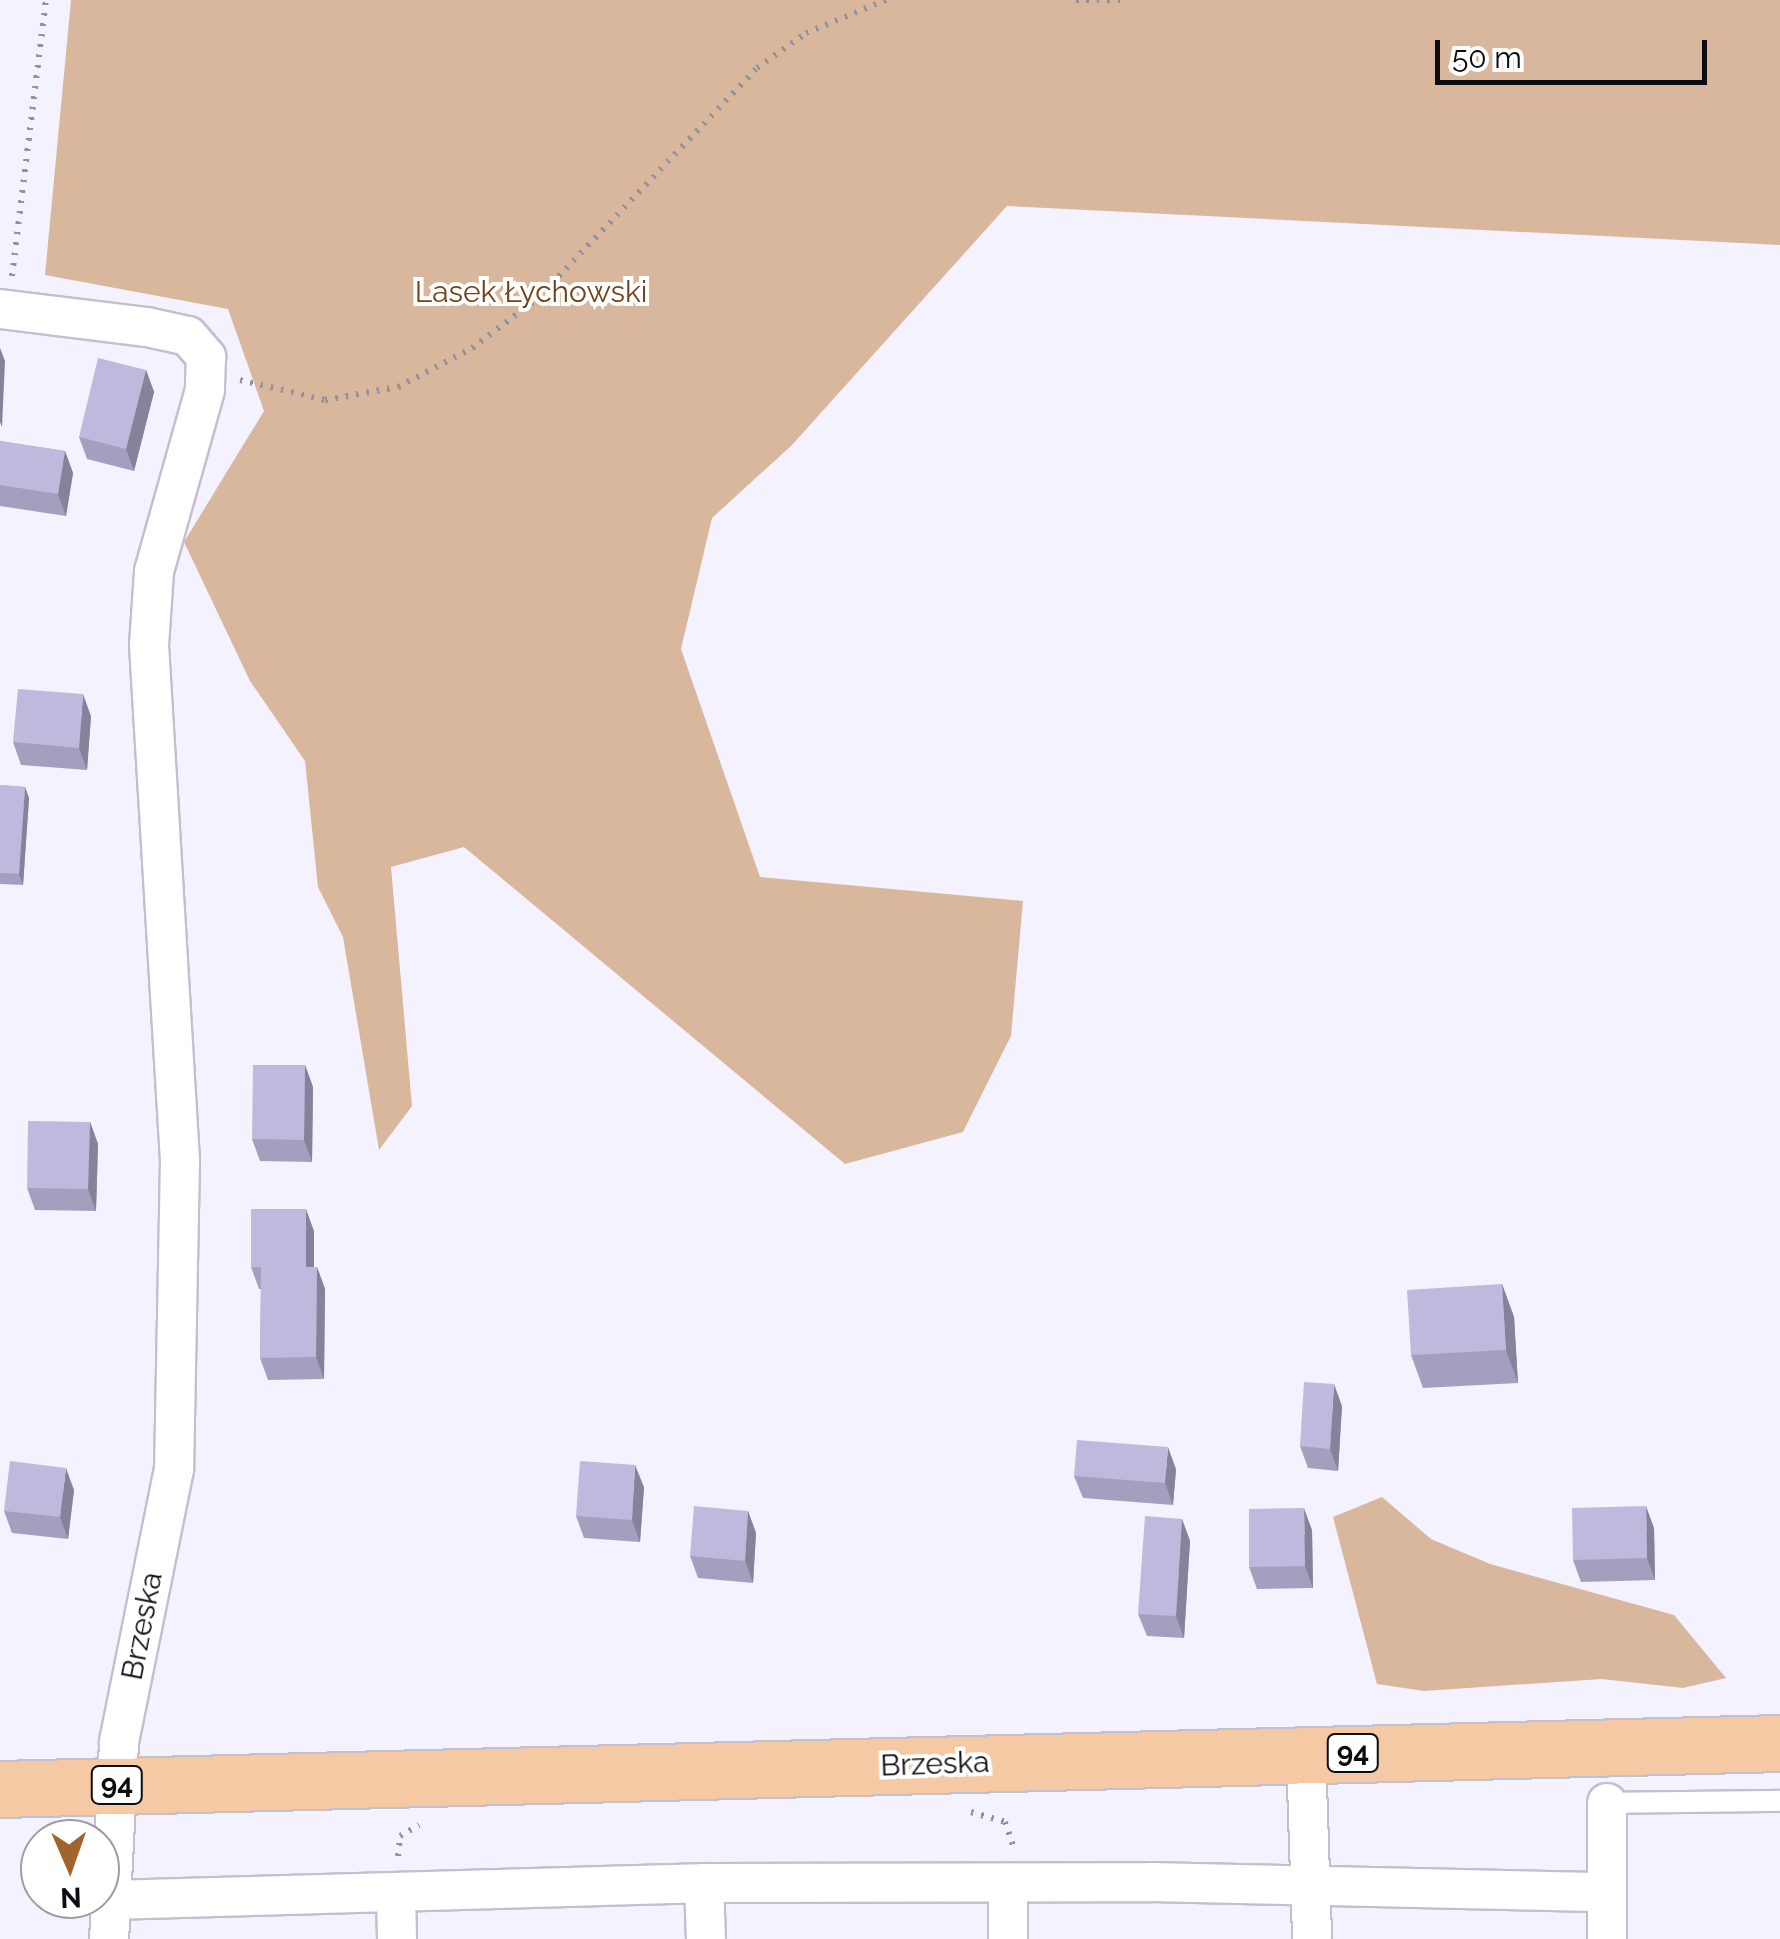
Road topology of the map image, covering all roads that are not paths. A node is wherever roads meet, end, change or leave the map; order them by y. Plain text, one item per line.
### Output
1 (6, 309) edge
2 (1770, 1742) edge
3 (1306, 1754) junction
4 (118, 1785) junction
5 (0, 1789) edge
6 (1780, 1801) edge
7 (1607, 1803) joint
8 (116, 1819) edge
9 (1008, 1882) junction
10 (704, 1884) junction
11 (1311, 1885) junction
12 (396, 1892) junction
13 (1606, 1892) junction
14 (120, 1900) edge
15 (398, 1939) edge
16 (706, 1939) edge
17 (1008, 1939) edge
18 (1312, 1939) edge
19 (1607, 1939) edge

1 - 4 street, Brzeska
2 - 3 main road, Brzeska / 94
3 - 4 main road, Brzeska / 94
3 - 11 street
4 - 5 main road, Brzeska / 94
4 - 8 street
6 - 7 lane
7 - 13 street
9 - 10 street
9 - 11 street
9 - 17 street
10 - 12 street
10 - 16 street
11 - 13 street
11 - 18 street
12 - 14 street
12 - 15 street
13 - 19 street

